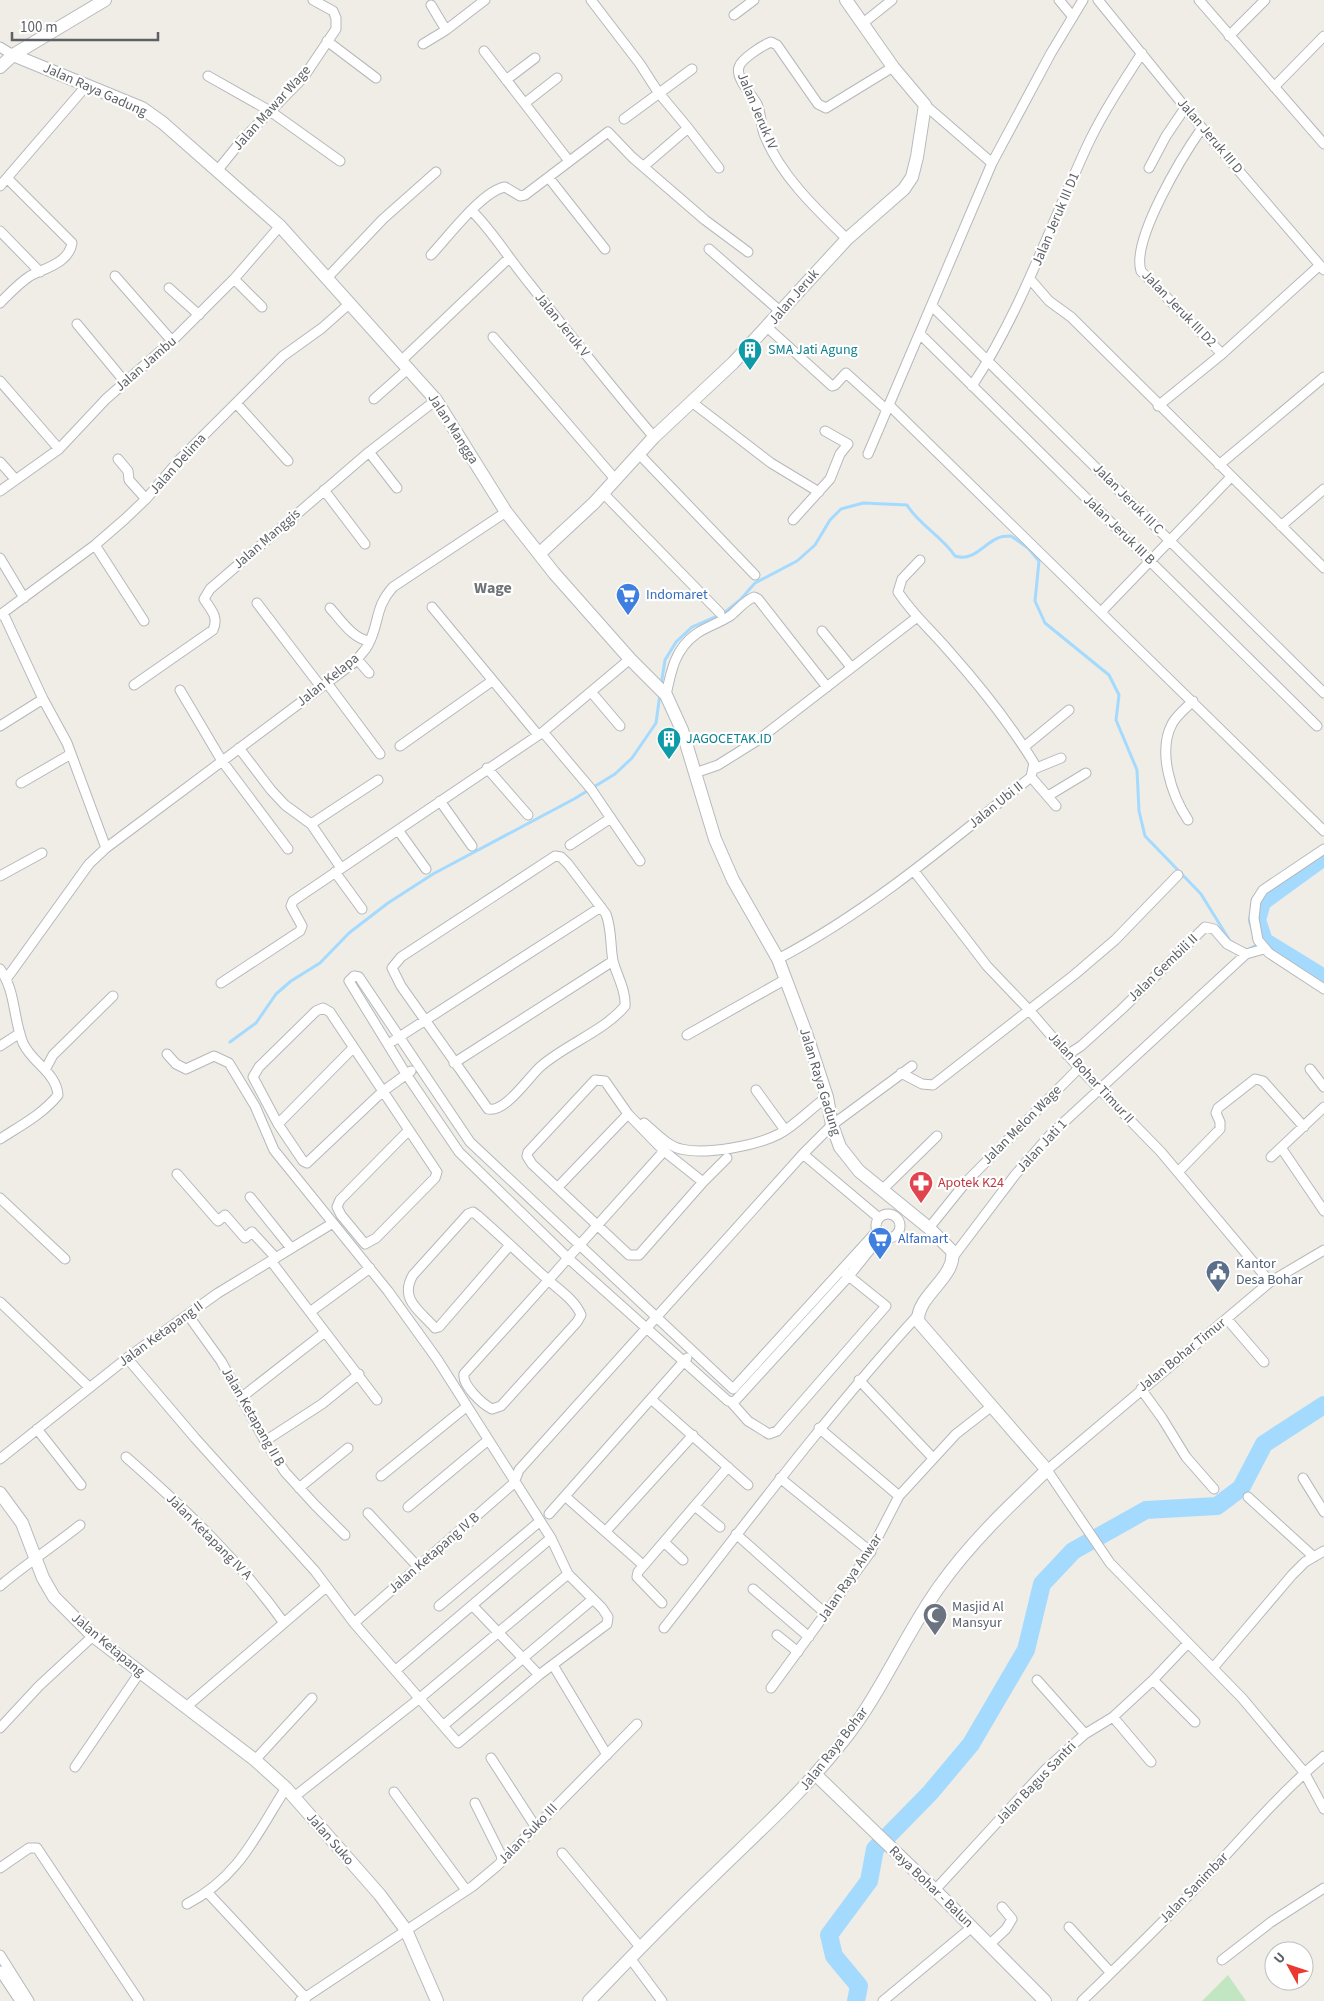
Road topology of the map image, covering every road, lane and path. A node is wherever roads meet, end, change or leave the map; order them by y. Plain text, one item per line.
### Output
1 (105, 0) edge
2 (313, 0) edge
3 (485, 0) edge
4 (591, 0) edge
5 (754, 0) edge
6 (846, 0) edge
7 (892, 0) edge
8 (1059, 0) edge
9 (1083, 0) edge
10 (1098, 0) edge
11 (1200, 0) edge
12 (1265, 0) edge
13 (431, 5) dead end
14 (734, 15) dead end
15 (1073, 17) junction
16 (862, 24) junction
17 (446, 30) junction
18 (1229, 36) junction
19 (1324, 36) edge
20 (327, 41) junction
21 (423, 44) dead end
22 (0, 47) edge
23 (484, 51) dead end
24 (1142, 53) junction
25 (13, 56) junction
26 (535, 58) dead end
27 (0, 67) edge
28 (894, 67) junction
29 (692, 69) dead end
30 (208, 76) dead end
31 (376, 78) dead end
32 (557, 78) dead end
33 (506, 80) junction
34 (87, 85) junction
35 (1274, 87) junction
36 (658, 92) junction
37 (525, 103) junction
38 (925, 105) junction
39 (1185, 108) junction
40 (270, 111) junction
41 (624, 119) dead end
42 (688, 128) junction
43 (1202, 128) junction
44 (1321, 133) edge
45 (1324, 144) edge
46 (340, 161) dead end
47 (568, 161) junction
48 (992, 163) junction
49 (644, 166) junction
50 (719, 168) dead end
51 (1149, 168) dead end
52 (218, 171) junction
53 (436, 172) dead end
54 (7, 178) junction
55 (549, 178) junction
56 (0, 186) edge
57 (472, 211) junction
58 (280, 226) junction
59 (0, 231) edge
60 (847, 239) junction
61 (605, 249) dead end
62 (709, 249) dead end
63 (748, 252) dead end
64 (431, 255) dead end
65 (509, 258) junction
66 (1322, 268) edge
67 (40, 272) junction
68 (116, 276) dead end
69 (328, 277) junction
70 (234, 279) junction
71 (1030, 279) junction
72 (170, 288) dead end
73 (0, 303) edge
74 (349, 304) junction
75 (932, 306) junction
76 (262, 307) dead end
77 (781, 312) junction
78 (199, 315) junction
79 (77, 324) dead end
80 (767, 327) junction
81 (920, 334) junction
82 (494, 337) dead end
83 (172, 342) junction
84 (1222, 354) junction
85 (989, 362) junction
86 (406, 364) junction
87 (1324, 377) edge
88 (0, 380) edge
89 (125, 382) junction
90 (972, 386) junction
91 (374, 399) dead end
92 (436, 400) junction
93 (236, 403) junction
94 (693, 403) junction
95 (1158, 406) junction
96 (888, 407) junction
97 (825, 431) dead end
98 (654, 437) junction
99 (59, 449) junction
100 (369, 452) junction
101 (639, 454) junction
102 (868, 454) dead end
103 (118, 458) dead end
104 (0, 462) edge
105 (288, 462) dead end
106 (1219, 465) junction
107 (1230, 478) junction
108 (616, 479) junction
109 (16, 480) junction
110 (397, 488) dead end
111 (1324, 489) edge
112 (324, 490) junction
113 (0, 491) edge
114 (820, 492) junction
115 (603, 493) junction
116 (146, 499) junction
117 (506, 512) junction
118 (793, 520) dead end
119 (1281, 526) junction
120 (1170, 540) junction
121 (365, 544) dead end
122 (95, 545) junction
123 (539, 554) junction
124 (0, 558) edge
125 (920, 560) dead end
126 (1150, 561) junction
127 (1324, 568) edge
128 (755, 575) dead end
129 (24, 598) junction
130 (257, 603) dead end
131 (432, 607) dead end
132 (330, 608) dead end
133 (1102, 611) junction
134 (720, 613) dead end
135 (2, 614) edge
136 (916, 618) junction
137 (144, 621) dead end
138 (822, 631) dead end
139 (369, 641) junction
140 (357, 659) junction
141 (630, 659) junction
142 (852, 667) junction
143 (369, 673) dead end
144 (492, 681) junction
145 (134, 685) dead end
146 (324, 685) junction
147 (827, 687) junction
148 (180, 690) dead end
149 (664, 692) junction
150 (592, 693) junction
151 (1324, 693) edge
152 (43, 698) junction
153 (1193, 701) junction
154 (1069, 710) dead end
155 (0, 726) edge
156 (620, 726) dead end
157 (1317, 726) dead end
158 (540, 734) junction
159 (400, 746) dead end
160 (1024, 747) junction
161 (239, 748) junction
162 (71, 754) junction
163 (380, 754) dead end
164 (1061, 758) dead end
165 (222, 761) junction
166 (487, 768) junction
167 (695, 773) junction
168 (1033, 773) junction
169 (1086, 773) dead end
170 (378, 780) dead end
171 (21, 783) dead end
172 (1048, 796) junction
173 (440, 801) junction
174 (1056, 806) dead end
175 (528, 815) dead end
176 (611, 818) junction
177 (1188, 820) dead end
178 (311, 824) junction
179 (398, 830) junction
180 (1324, 831) edge
181 (570, 845) dead end
182 (472, 846) dead end
183 (106, 848) junction
184 (1324, 848) edge
185 (288, 849) dead end
186 (42, 853) dead end
187 (640, 862) dead end
188 (426, 869) dead end
189 (338, 870) junction
190 (914, 871) junction
191 (1178, 875) dead end
192 (0, 876) edge
193 (601, 907) junction
194 (362, 909) dead end
195 (1261, 945) junction
196 (1246, 954) junction
197 (778, 959) junction
198 (613, 961) junction
199 (0, 969) edge
200 (7, 978) junction
201 (786, 979) junction
202 (221, 984) dead end
203 (1324, 989) edge
204 (113, 996) dead end
205 (1030, 1011) junction
206 (425, 1020) junction
207 (20, 1033) junction
208 (687, 1035) dead end
209 (398, 1038) junction
210 (388, 1044) junction
211 (0, 1046) edge
212 (353, 1048) junction
213 (167, 1054) dead end
214 (1068, 1055) junction
215 (454, 1063) junction
216 (912, 1066) dead end
217 (418, 1067) junction
218 (1079, 1068) junction
219 (1310, 1069) dead end
220 (45, 1070) junction
221 (902, 1072) junction
222 (406, 1074) junction
223 (1324, 1087) edge
224 (1099, 1088) junction
225 (756, 1090) dead end
226 (382, 1092) junction
227 (827, 1097) junction
228 (1324, 1107) edge
229 (628, 1114) junction
230 (642, 1122) dead end
231 (278, 1124) junction
232 (832, 1125) junction
233 (1304, 1127) junction
234 (784, 1130) junction
235 (408, 1132) junction
236 (938, 1136) dead end
237 (0, 1139) edge
238 (470, 1142) junction
239 (1282, 1149) junction
240 (664, 1151) junction
241 (459, 1152) junction
242 (803, 1154) junction
243 (1271, 1157) dead end
244 (727, 1158) dead end
245 (1178, 1172) junction
246 (177, 1174) dead end
247 (703, 1182) junction
248 (558, 1187) junction
249 (882, 1190) junction
250 (524, 1193) junction
251 (250, 1196) dead end
252 (0, 1198) edge
253 (513, 1205) junction
254 (898, 1211) junction
255 (1324, 1211) edge
256 (879, 1218) junction
257 (333, 1223) junction
258 (597, 1226) junction
259 (928, 1228) junction
260 (879, 1234) junction
261 (510, 1245) junction
262 (580, 1245) junction
263 (291, 1248) junction
264 (1324, 1250) edge
265 (953, 1257) junction
266 (568, 1258) junction
267 (65, 1259) dead end
268 (273, 1259) junction
269 (370, 1268) junction
270 (846, 1273) junction
271 (548, 1280) junction
272 (1270, 1282) junction
273 (0, 1302) edge
274 (310, 1312) junction
275 (188, 1315) junction
276 (918, 1315) junction
277 (655, 1317) junction
278 (1227, 1319) junction
279 (646, 1328) junction
280 (325, 1332) junction
281 (789, 1335) junction
282 (692, 1352) junction
283 (127, 1358) junction
284 (683, 1362) junction
285 (1264, 1362) dead end
286 (359, 1374) junction
287 (859, 1380) junction
288 (89, 1387) junction
289 (1141, 1389) junction
290 (242, 1397) junction
291 (651, 1399) junction
292 (377, 1400) dead end
293 (732, 1403) junction
294 (992, 1406) junction
295 (466, 1407) junction
296 (819, 1428) junction
297 (37, 1429) junction
298 (693, 1435) junction
299 (265, 1441) junction
300 (487, 1441) junction
301 (348, 1448) dead end
302 (126, 1457) dead end
303 (933, 1458) junction
304 (0, 1459) edge
305 (728, 1467) junction
306 (1047, 1470) junction
307 (381, 1476) dead end
308 (780, 1478) junction
309 (1302, 1478) dead end
310 (514, 1483) junction
311 (81, 1485) dead end
312 (748, 1485) dead end
313 (298, 1488) junction
314 (1214, 1489) dead end
315 (0, 1493) edge
316 (566, 1496) junction
317 (900, 1496) junction
318 (1248, 1497) dead end
319 (695, 1506) junction
320 (408, 1507) dead end
321 (368, 1512) dead end
322 (1324, 1512) edge
323 (549, 1514) dead end
324 (539, 1522) junction
325 (80, 1525) dead end
326 (720, 1527) dead end
327 (606, 1532) junction
328 (736, 1534) junction
329 (345, 1535) dead end
330 (551, 1538) junction
331 (664, 1542) junction
332 (1324, 1551) edge
333 (870, 1552) junction
334 (35, 1557) junction
335 (1314, 1557) junction
336 (683, 1560) dead end
337 (643, 1565) junction
338 (418, 1567) junction
339 (568, 1574) junction
340 (0, 1586) edge
341 (326, 1588) junction
342 (753, 1589) dead end
343 (593, 1599) junction
344 (662, 1603) dead end
345 (472, 1605) junction
346 (439, 1606) dead end
347 (826, 1614) junction
348 (284, 1623) junction
349 (354, 1623) junction
350 (664, 1628) dead end
351 (498, 1633) junction
352 (777, 1635) dead end
353 (93, 1636) junction
354 (809, 1637) junction
355 (1188, 1643) junction
356 (798, 1652) junction
357 (523, 1658) junction
358 (553, 1665) junction
359 (1213, 1668) junction
360 (396, 1670) junction
361 (140, 1672) junction
362 (539, 1675) junction
363 (1037, 1680) dead end
364 (1153, 1680) junction
365 (771, 1688) dead end
366 (312, 1698) dead end
367 (420, 1698) junction
368 (186, 1708) junction
369 (1113, 1717) junction
370 (1195, 1722) dead end
371 (637, 1724) dead end
372 (444, 1725) junction
373 (0, 1728) edge
374 (1085, 1734) junction
375 (607, 1755) junction
376 (1324, 1756) edge
377 (491, 1758) dead end
378 (255, 1760) junction
379 (1151, 1762) dead end
380 (75, 1767) dead end
381 (1304, 1772) junction
382 (816, 1775) junction
383 (394, 1792) dead end
384 (290, 1793) junction
385 (475, 1803) dead end
386 (1324, 1809) edge
387 (535, 1826) junction
388 (562, 1853) dead end
389 (502, 1860) junction
390 (0, 1868) edge
391 (1324, 1888) edge
392 (466, 1890) junction
393 (936, 1890) junction
394 (208, 1893) junction
395 (187, 1904) dead end
396 (1002, 1907) dead end
397 (972, 1927) junction
398 (1069, 1927) dead end
399 (406, 1930) junction
400 (990, 1944) junction
401 (640, 1948) junction
402 (0, 1955) edge
403 (630, 1958) junction
404 (1222, 1960) dead end
405 (2, 1967) edge
406 (1111, 1973) junction
407 (303, 1999) edge
408 (1041, 2000) edge
409 (20, 2001) edge
410 (30, 2001) edge
411 (139, 2001) edge
412 (437, 2001) edge
413 (589, 2001) edge
414 (662, 2001) edge
415 (883, 2001) edge
416 (1082, 2001) edge

1 - 25 street
2 - 20 street, Jalan Mawar Wage
3 - 17 street
4 - 36 street
5 - 14 street
6 - 16 street
7 - 16 street
8 - 15 street
9 - 15 street
10 - 24 street, Jalan Jeruk III D
11 - 18 street
12 - 18 street
13 - 17 street
15 - 48 street
16 - 28 street
17 - 21 street
18 - 35 street
19 - 35 street
20 - 31 street
20 - 40 street, Jalan Mawar Wage
22 - 25 street
23 - 33 street
24 - 39 street, Jalan Jeruk III D
24 - 71 street, Jalan Jeruk III D1
25 - 27 street
25 - 34 street, Jalan Raya Gadung
26 - 33 street
28 - 38 street
28 - 60 street, Jalan Jeruk IV
29 - 36 street
30 - 40 street
32 - 37 street
33 - 37 street
34 - 52 street, Jalan Raya Gadung
34 - 54 street
35 - 44 street
36 - 41 street
36 - 42 street
37 - 47 street
38 - 48 street
38 - 60 street, Jalan Jeruk
39 - 43 street, Jalan Jeruk III D
39 - 51 street
40 - 46 street
40 - 52 street, Jalan Mawar Wage
42 - 49 street
42 - 50 street
43 - 66 street, Jalan Jeruk III D
43 - 84 street, Jalan Jeruk III D2
44 - 45 street
47 - 49 street
47 - 55 street
48 - 75 street
49 - 63 street
52 - 58 street, Jalan Mangga
53 - 69 street
54 - 56 street
54 - 67 street
55 - 57 street
55 - 61 street
57 - 64 street
57 - 65 street, Jalan Jeruk V
58 - 69 street, Jalan Mangga
58 - 70 street, Jalan Jambu
59 - 67 street
60 - 77 street, Jalan Jeruk
62 - 77 street
65 - 86 street
65 - 98 street, Jalan Jeruk V
66 - 84 street, Jalan Jeruk III D2
67 - 73 street
68 - 83 street
69 - 74 street, Jalan Mangga
70 - 76 street
70 - 78 street, Jalan Jambu
71 - 85 street, Jalan Jeruk III D1
71 - 95 street
72 - 78 street
74 - 86 street, Jalan Mangga
74 - 93 street, Jalan Delima
75 - 81 street
75 - 85 street, Jalan Jeruk III C
77 - 80 street, Jalan Jeruk
78 - 83 street, Jalan Jambu
79 - 89 street
80 - 94 street, Jalan Jeruk
80 - 96 street
81 - 90 street, Jalan Jeruk III B
81 - 96 street
82 - 108 street
83 - 89 street, Jalan Jambu
84 - 95 street, Jalan Jeruk III D2
85 - 90 street, Jalan Jeruk III D1
85 - 120 street, Jalan Jeruk III C
86 - 91 street
86 - 92 street, Jalan Mangga
87 - 106 street
88 - 99 street
89 - 99 street, Jalan Jambu
90 - 126 street, Jalan Jeruk III B
92 - 100 street, Jalan Manggis
92 - 117 street, Jalan Mangga
93 - 105 street
93 - 116 street, Jalan Delima
94 - 98 street, Jalan Jeruk
94 - 114 street
95 - 106 street
96 - 102 street
96 - 133 street
97 - 114 street
98 - 101 street, Jalan Jeruk
99 - 109 street, Jalan Jambu
100 - 110 street
100 - 112 street, Jalan Manggis
101 - 108 street, Jalan Jeruk
101 - 128 street
103 - 116 street
104 - 109 street
106 - 107 street
107 - 119 street
107 - 120 street
108 - 115 street, Jalan Jeruk
109 - 113 street, Jalan Jambu
111 - 119 street
112 - 121 street
112 - 145 street, Jalan Manggis
114 - 118 street
115 - 123 street, Jalan Jeruk
115 - 134 street
116 - 122 street, Jalan Delima
117 - 123 street, Jalan Mangga
117 - 139 street, Jalan Kelapa
119 - 127 street
120 - 126 street
120 - 151 street, Jalan Jeruk III C
122 - 129 street, Jalan Delima
122 - 137 street
123 - 141 street, Jalan Mangga
124 - 129 street
125 - 136 street, Jalan Ubi II
126 - 133 street
126 - 157 street, Jalan Jeruk III B
129 - 135 street, Jalan Delima
130 - 146 street
131 - 144 street
132 - 139 street
133 - 153 street
135 - 152 street
136 - 142 street
136 - 160 street, Jalan Ubi II
138 - 142 street
139 - 140 street, Jalan Kelapa
140 - 143 street
140 - 146 street, Jalan Kelapa
141 - 149 street, Jalan Raya Gadung
141 - 150 street
142 - 147 street
144 - 158 street
144 - 159 street
146 - 161 street, Jalan Kelapa
146 - 163 street
147 - 149 street
147 - 167 street
148 - 165 street
149 - 167 street, Jalan Raya Gadung
150 - 156 street
150 - 158 street
152 - 155 street
152 - 162 street
153 - 177 street
153 - 180 street
154 - 160 street
158 - 166 street
158 - 176 street
160 - 168 street, Jalan Ubi II
161 - 165 street, Jalan Kelapa
161 - 178 street
162 - 171 street
162 - 183 street
164 - 168 street
165 - 183 street, Jalan Kelapa
165 - 185 street
166 - 173 street
166 - 175 street
167 - 197 street, Jalan Raya Gadung
168 - 172 street
168 - 190 street, Jalan Ubi II
169 - 172 street
170 - 178 street
172 - 174 street
173 - 179 street
173 - 182 street
176 - 181 street
176 - 187 street
178 - 189 street
179 - 188 street
179 - 189 street
183 - 200 street, Jalan Kelapa
184 - 195 street
186 - 192 street
189 - 194 street
189 - 202 street
190 - 197 street, Jalan Ubi II
190 - 205 street, Jalan Bohar Timur II
191 - 205 street
193 - 198 street
193 - 206 street
193 - 206 street
195 - 196 street
195 - 203 street
196 - 214 street, Jalan Gembili II
196 - 224 street, Jalan Jati 1
197 - 201 street, Jalan Raya Gadung
198 - 215 street
198 - 215 street
199 - 200 street
200 - 207 street
201 - 208 street
201 - 227 street, Jalan Raya Gadung
204 - 220 street
205 - 214 street, Jalan Bohar Timur II
205 - 221 street
206 - 209 street
206 - 215 street
207 - 211 street
207 - 220 street
209 - 210 street
209 - 210 street
209 - 217 street
210 - 222 street
212 - 226 street
212 - 231 street
212 - 231 street
213 - 257 street
214 - 218 street, Jalan Bohar Timur II
216 - 221 street, Jalan Ketapang IV B
217 - 222 street
217 - 238 street
218 - 224 street, Jalan Bohar Timur II
218 - 259 street, Jalan Melon Wage
219 - 223 street
220 - 237 street
221 - 232 street, Jalan Ketapang IV B
222 - 226 street
222 - 241 street
224 - 245 street, Jalan Bohar Timur II
224 - 265 street, Jalan Jati 1
225 - 234 street
226 - 231 street
226 - 235 street
227 - 232 street, Jalan Raya Gadung
227 - 234 street
228 - 233 street
229 - 240 street
229 - 248 street
229 - 248 street
230 - 234 street
232 - 242 street, Jalan Ketapang IV B
232 - 249 street, Jalan Raya Gadung
233 - 239 street
233 - 245 street
235 - 235 street
236 - 249 street
238 - 241 street
238 - 250 street
239 - 243 street
239 - 255 street
240 - 247 street
240 - 258 street
241 - 253 street
242 - 256 street
242 - 277 street, Jalan Ketapang IV B
244 - 247 street
245 - 272 street, Jalan Bohar Timur II
246 - 268 street
247 - 258 street
248 - 258 street
249 - 254 street, Jalan Raya Gadung
250 - 253 street
250 - 262 street
251 - 263 street
252 - 267 street
253 - 266 street
254 - 256 street
254 - 259 street, Jalan Raya Gadung
254 - 260 street
256 - 260 street
257 - 263 street, Jalan Ketapang II
257 - 269 street
258 - 262 street
259 - 265 street, Jalan Raya Gadung
260 - 270 street
261 - 261 street
261 - 271 street
262 - 266 street
262 - 277 street
263 - 268 street, Jalan Ketapang II
264 - 272 street, Jalan Bohar Timur
265 - 276 street
266 - 271 street
266 - 279 street
268 - 274 street
268 - 275 street, Jalan Ketapang II
269 - 274 street
269 - 295 street
270 - 281 street
270 - 293 street
271 - 271 street
272 - 278 street, Jalan Bohar Timur
273 - 288 street
274 - 280 street
275 - 283 street, Jalan Ketapang II
275 - 290 street, Jalan Ketapang II B
276 - 287 street
276 - 294 street
277 - 279 street, Jalan Ketapang IV B
277 - 282 street
278 - 285 street
278 - 289 street, Jalan Bohar Timur
279 - 284 street
279 - 310 street, Jalan Ketapang IV B
280 - 286 street
280 - 290 street
281 - 282 street
281 - 293 street
282 - 284 street
283 - 288 street, Jalan Ketapang II
283 - 341 street
284 - 291 street
284 - 293 street
286 - 292 street
286 - 299 street
287 - 296 street
287 - 303 street
288 - 297 street, Jalan Ketapang II
289 - 306 street, Jalan Bohar Timur
289 - 314 street
290 - 299 street, Jalan Ketapang II B
291 - 298 street
291 - 316 street
294 - 303 street, Jalan Raya Anwar
294 - 306 street
295 - 300 street
295 - 307 street
296 - 308 street
296 - 317 street
297 - 304 street, Jalan Ketapang II
297 - 311 street
298 - 305 street
298 - 327 street
299 - 313 street, Jalan Ketapang II B
300 - 310 street
300 - 320 street
301 - 313 street
302 - 348 street, Jalan Ketapang IV A
303 - 317 street, Jalan Raya Anwar
305 - 312 street
305 - 319 street
306 - 355 street
306 - 382 street, Jalan Raya Bohar
308 - 328 street
308 - 333 street
309 - 322 street
310 - 324 street
310 - 338 street, Jalan Ketapang IV B
313 - 329 street, Jalan Ketapang II B
315 - 334 street, Jalan Ketapang
316 - 323 street
316 - 327 street
317 - 333 street, Jalan Raya Anwar
318 - 335 street
319 - 326 street
319 - 331 street
321 - 338 street
324 - 330 street
324 - 346 street
325 - 334 street
327 - 337 street
328 - 347 street
328 - 350 street
330 - 339 street
330 - 345 street
331 - 336 street
331 - 337 street
332 - 335 street
333 - 347 street, Jalan Raya Anwar
334 - 340 street
334 - 353 street, Jalan Ketapang
335 - 359 street
337 - 344 street
338 - 349 street, Jalan Ketapang IV B
339 - 343 street
339 - 351 street
341 - 348 street
341 - 349 street
342 - 354 street
343 - 357 street
343 - 358 street
345 - 351 street
345 - 360 street
347 - 354 street, Jalan Raya Anwar
348 - 368 street
349 - 360 street
351 - 357 street
351 - 367 street
352 - 356 street
353 - 361 street, Jalan Ketapang
353 - 373 street
354 - 356 street, Jalan Raya Anwar
355 - 359 street
355 - 364 street, Jalan Bagus Santri
356 - 365 street, Jalan Raya Anwar
357 - 362 street
357 - 372 street
358 - 362 street
358 - 375 street
359 - 381 street
360 - 367 street
361 - 368 street, Jalan Ketapang
361 - 380 street
362 - 372 street
363 - 374 street
364 - 369 street, Jalan Bagus Santri
364 - 370 street
366 - 378 street
367 - 372 street
367 - 384 street
368 - 378 street, Jalan Suko
369 - 374 street, Jalan Bagus Santri
369 - 379 street
371 - 375 street, Jalan Suko III
374 - 393 street, Jalan Bagus Santri
375 - 387 street, Jalan Suko III
376 - 381 street, Jalan Sanimbar
377 - 387 street
378 - 384 street, Jalan Suko
381 - 386 street
381 - 406 street, Jalan Sanimbar
382 - 393 street, Raya Bohar - Balun
382 - 401 street, Jalan Raya Bohar
383 - 392 street
384 - 394 street
384 - 399 street, Jalan Suko
385 - 389 street
387 - 389 street, Jalan Suko III
388 - 401 street
389 - 392 street, Jalan Suko III
390 - 411 street
391 - 404 street
392 - 399 street, Jalan Suko III
393 - 397 street, Raya Bohar - Balun
394 - 395 street
394 - 407 street
396 - 400 street
397 - 400 street, Raya Bohar - Balun
397 - 415 street
398 - 406 street
399 - 407 street, Jalan Suko III
399 - 412 street, Jalan Suko
400 - 408 street, Raya Bohar - Balun
401 - 403 street, Jalan Raya Bohar
402 - 405 street
403 - 413 street, Jalan Raya Bohar
403 - 414 street
405 - 409 street
405 - 410 street
406 - 416 street, Jalan Sanimbar

